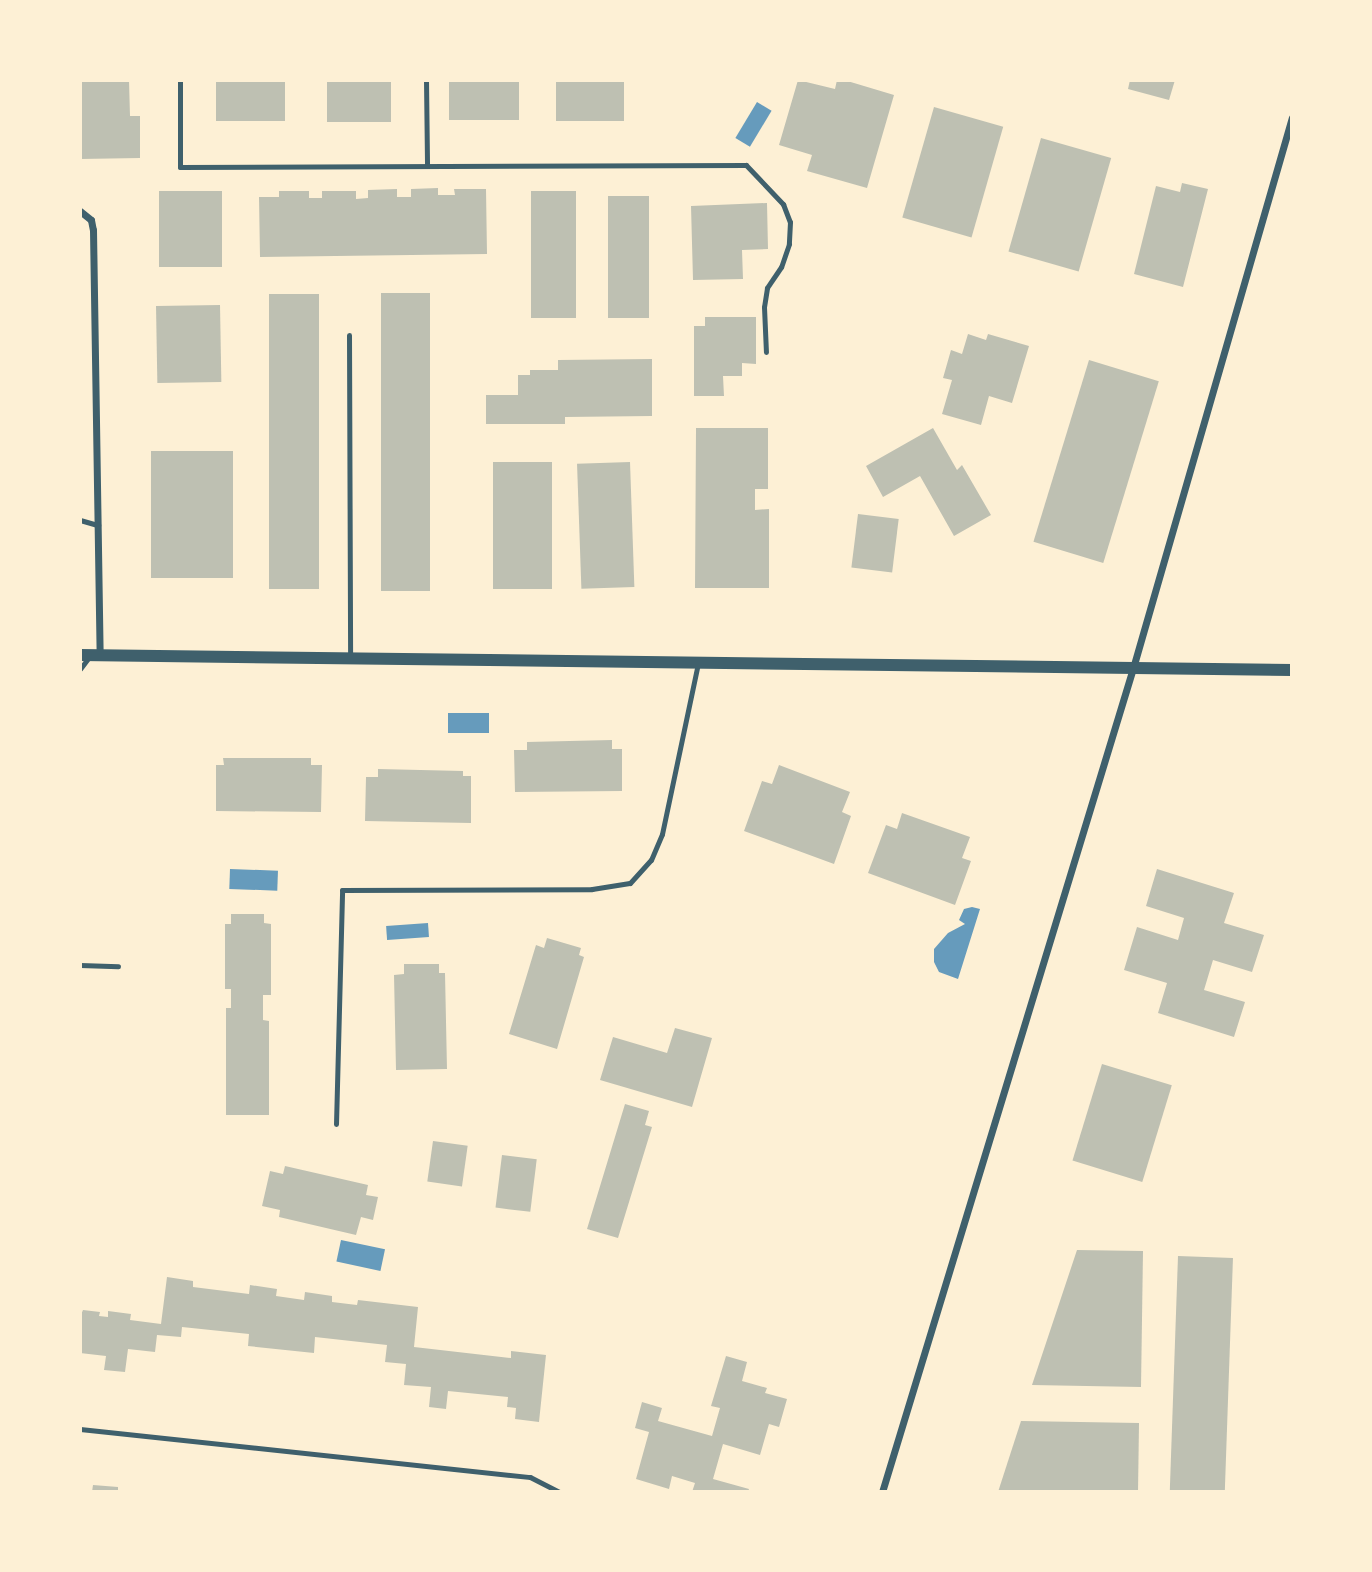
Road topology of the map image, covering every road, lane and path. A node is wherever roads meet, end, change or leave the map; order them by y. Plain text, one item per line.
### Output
1 (180, 80) edge
2 (426, 80) edge
3 (1292, 117) edge
4 (427, 166) junction
5 (80, 211) edge
6 (349, 335) dead end
7 (766, 352) dead end
8 (80, 520) edge
9 (98, 525) junction
10 (90, 655) edge
11 (350, 658) junction
12 (698, 663) junction
13 (1133, 668) junction
14 (80, 669) edge
15 (1292, 670) edge
16 (80, 965) edge
17 (118, 966) dead end
18 (336, 1124) dead end
19 (80, 1429) edge
20 (560, 1492) edge
21 (882, 1492) edge

1 - 4 lane
2 - 4 lane
3 - 13 street
4 - 7 lane
5 - 9 street
6 - 11 lane
8 - 9 lane
9 - 10 street
10 - 11 street
10 - 14 lane
11 - 12 street
12 - 13 street
12 - 18 lane
13 - 15 street
13 - 21 street
16 - 17 lane
19 - 20 lane

